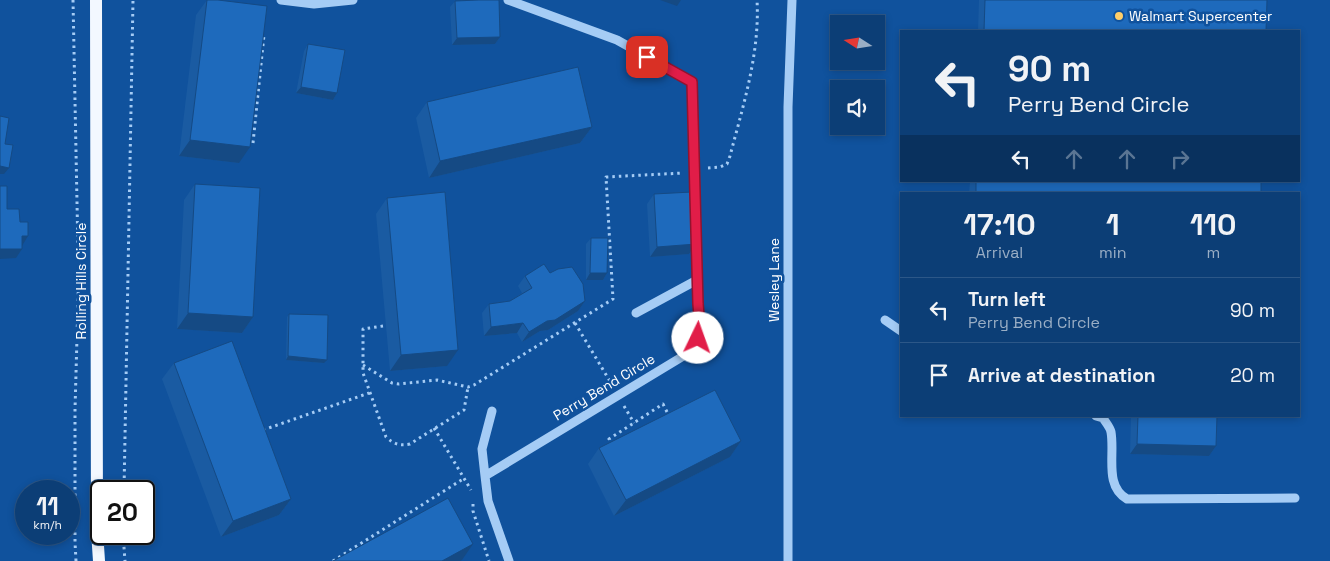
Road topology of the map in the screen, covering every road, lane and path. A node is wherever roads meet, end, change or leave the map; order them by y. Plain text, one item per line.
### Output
1 (73, 0) edge
2 (96, 0) edge
3 (133, 0) edge
4 (281, 0) edge
5 (352, 0) edge
6 (508, 0) edge
7 (757, 0) edge
8 (792, 0) edge
9 (264, 29) edge
10 (253, 144) edge
11 (694, 170) junction
12 (697, 280) junction
13 (636, 313) dead end
14 (885, 320) dead end
15 (575, 323) junction
16 (383, 326) dead end
17 (900, 330) edge
18 (363, 365) junction
19 (468, 387) junction
20 (369, 393) junction
21 (618, 395) junction
22 (492, 411) dead end
23 (668, 414) edge
24 (1100, 417) edge
25 (260, 423) edge
26 (634, 423) junction
27 (434, 428) junction
28 (263, 430) junction
29 (266, 438) edge
30 (614, 447) edge
31 (485, 476) junction
32 (463, 479) junction
33 (124, 480) edge
34 (472, 496) dead end
35 (1295, 498) dead end
36 (473, 502) dead end
37 (391, 525) junction
38 (394, 531) edge
39 (124, 545) edge
40 (76, 561) edge
41 (99, 561) edge
42 (125, 561) edge
43 (334, 561) edge
44 (489, 561) edge
45 (509, 561) edge
46 (788, 561) edge

1 - 40 path
2 - 41 main road, Rolling Hills Circle
3 - 33 path
4 - 5 street
6 - 11 street, Perry Bend Circle
7 - 11 path
8 - 46 street, Wesley Lane
9 - 10 path
11 - 12 street, Perry Bend Circle
11 - 15 path
12 - 13 street
12 - 21 street, Perry Bend Circle
14 - 17 street
15 - 19 path
15 - 21 path
16 - 18 path
18 - 19 path
18 - 20 path
19 - 27 path
20 - 27 path
20 - 28 path
21 - 26 path
21 - 31 street, Perry Bend Circle
22 - 31 street
23 - 26 path
24 - 35 street
25 - 28 path
26 - 30 path
27 - 32 path
28 - 29 path
31 - 45 street
32 - 34 path
32 - 37 path
36 - 44 path
37 - 38 path
37 - 43 path
39 - 42 path

